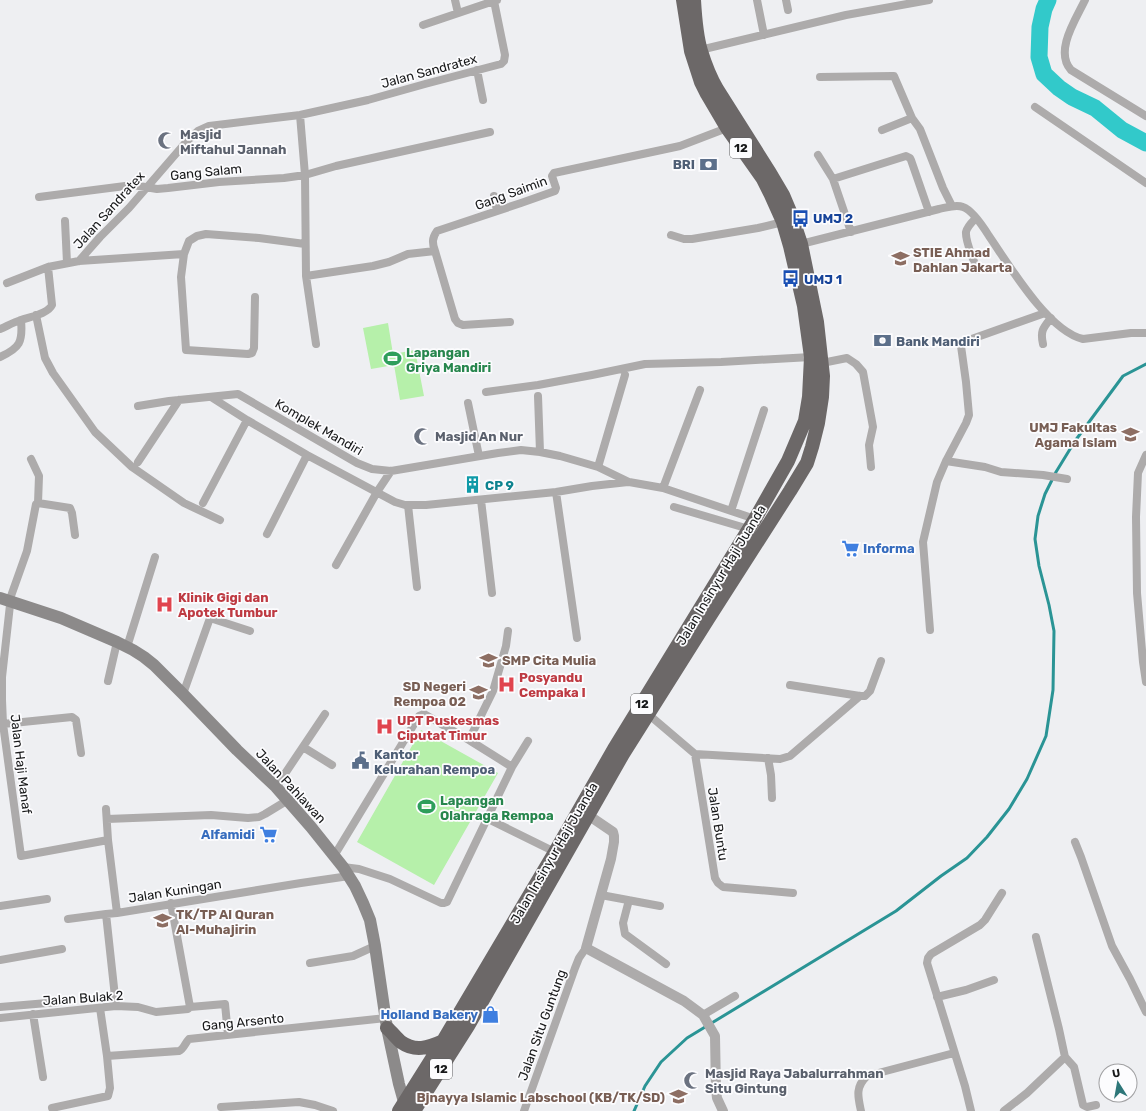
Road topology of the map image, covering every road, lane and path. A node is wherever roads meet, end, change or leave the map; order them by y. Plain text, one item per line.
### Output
1 (455, 0) edge
2 (683, 0) edge
3 (694, 0) edge
4 (757, 0) edge
5 (786, 0) edge
6 (929, 0) edge
7 (1085, 0) edge
8 (495, 1) edge
9 (788, 10) dead end
10 (458, 13) junction
11 (423, 25) dead end
12 (764, 35) junction
13 (700, 50) junction
14 (477, 70) junction
15 (820, 78) dead end
16 (483, 100) dead end
17 (1035, 106) dead end
18 (300, 115) junction
19 (1146, 116) edge
20 (912, 118) junction
21 (727, 128) junction
22 (882, 130) dead end
23 (490, 132) dead end
24 (818, 156) dead end
25 (305, 174) junction
26 (833, 179) junction
27 (1146, 183) edge
28 (146, 187) junction
29 (494, 196) dead end
30 (39, 197) dead end
31 (952, 206) junction
32 (497, 211) junction
33 (928, 212) junction
34 (975, 219) junction
35 (65, 221) dead end
36 (783, 222) junction
37 (851, 232) junction
38 (671, 235) dead end
39 (305, 244) junction
40 (801, 244) junction
41 (435, 251) junction
42 (184, 254) junction
43 (79, 261) junction
44 (67, 263) junction
45 (48, 267) junction
46 (977, 270) dead end
47 (306, 276) junction
48 (7, 283) dead end
49 (255, 297) dead end
50 (36, 315) junction
51 (1048, 315) junction
52 (21, 320) junction
53 (510, 322) dead end
54 (0, 329) edge
55 (1146, 333) edge
56 (316, 344) dead end
57 (1043, 344) dead end
58 (0, 357) edge
59 (816, 360) junction
60 (625, 375) dead end
61 (700, 390) dead end
62 (486, 392) dead end
63 (538, 396) dead end
64 (211, 397) junction
65 (180, 400) junction
66 (468, 403) dead end
67 (138, 406) dead end
68 (764, 410) dead end
69 (246, 420) junction
70 (540, 452) junction
71 (307, 455) junction
72 (1146, 455) edge
73 (479, 456) junction
74 (31, 459) dead end
75 (946, 461) junction
76 (138, 462) dead end
77 (871, 466) dead end
78 (598, 468) junction
79 (391, 471) junction
80 (1064, 478) dead end
81 (629, 482) junction
82 (664, 488) junction
83 (377, 492) junction
84 (556, 492) junction
85 (481, 500) junction
86 (204, 502) dead end
87 (38, 503) junction
88 (408, 505) junction
89 (674, 507) dead end
90 (731, 511) junction
91 (220, 520) dead end
92 (752, 524) junction
93 (267, 534) dead end
94 (75, 535) dead end
95 (155, 558) dead end
96 (336, 566) dead end
97 (417, 587) dead end
98 (492, 593) dead end
99 (5, 600) edge
100 (930, 630) dead end
101 (250, 631) dead end
102 (508, 631) dead end
103 (578, 638) dead end
104 (122, 645) junction
105 (880, 661) dead end
106 (108, 681) dead end
107 (1146, 682) edge
108 (790, 685) dead end
109 (183, 694) junction
110 (860, 696) junction
111 (325, 714) dead end
112 (648, 714) junction
113 (3, 724) junction
114 (468, 740) junction
115 (528, 741) dead end
116 (303, 747) junction
117 (81, 753) dead end
118 (695, 754) junction
119 (768, 758) junction
120 (332, 765) dead end
121 (512, 767) junction
122 (276, 787) junction
123 (772, 798) dead end
124 (288, 800) junction
125 (106, 809) dead end
126 (588, 815) junction
127 (486, 818) junction
128 (107, 819) junction
129 (108, 840) junction
130 (1075, 842) dead end
131 (555, 852) junction
132 (334, 856) junction
133 (346, 872) junction
134 (793, 893) dead end
135 (1002, 893) dead end
136 (601, 895) junction
137 (47, 898) dead end
138 (630, 900) junction
139 (171, 903) junction
140 (0, 906) edge
141 (660, 906) dead end
142 (117, 913) junction
143 (106, 914) junction
144 (68, 920) dead end
145 (1036, 937) dead end
146 (375, 946) junction
147 (586, 948) junction
148 (62, 949) dead end
149 (0, 960) edge
150 (310, 963) dead end
151 (666, 964) dead end
152 (994, 980) dead end
153 (735, 996) dead end
154 (937, 996) junction
155 (59, 1002) dead end
156 (116, 1006) junction
157 (0, 1007) edge
158 (190, 1007) junction
159 (100, 1008) junction
160 (1146, 1012) edge
161 (33, 1014) junction
162 (704, 1016) junction
163 (0, 1018) edge
164 (387, 1023) junction
165 (228, 1036) junction
166 (443, 1041) junction
167 (954, 1053) junction
168 (107, 1056) junction
169 (1065, 1057) junction
170 (43, 1077) dead end
171 (1096, 1105) dead end
172 (221, 1107) dead end
173 (52, 1108) dead end
174 (407, 1109) edge
175 (333, 1111) edge
176 (524, 1111) edge
177 (723, 1111) edge
178 (861, 1111) edge
179 (971, 1111) edge
180 (1004, 1111) edge

1 - 10 street
2 - 21 highway, Jalan Insinyur Haji Juanda / 12
3 - 13 highway, Jalan Insinyur Haji Juanda / 12
4 - 12 street
5 - 9 street
6 - 12 street
7 - 19 street
8 - 10 street, Jalan Sandratex
8 - 14 street, Jalan Sandratex
10 - 11 street, Jalan Sandratex
12 - 13 street
13 - 40 highway, Jalan Insinyur Haji Juanda / 12
14 - 16 street
14 - 18 street, Jalan Sandratex
15 - 20 street
17 - 27 street
18 - 25 street
18 - 28 street, Jalan Sandratex
20 - 22 street
20 - 31 street
21 - 32 street, Gang Saimin
21 - 36 highway, Jalan Insinyur Haji Juanda / 12
23 - 25 street, Gang Salam
24 - 26 street
25 - 28 street, Gang Salam
25 - 39 street
26 - 33 street
26 - 37 street
28 - 30 street, Gang Salam
28 - 43 street, Jalan Sandratex
29 - 32 street
31 - 33 street
31 - 34 street
32 - 41 street, Gang Saimin
33 - 37 street
34 - 46 street
34 - 51 street
35 - 44 street
36 - 38 street
36 - 59 highway, Jalan Insinyur Haji Juanda / 12
37 - 40 street
39 - 42 street
39 - 47 street
40 - 59 highway, Jalan Insinyur Haji Juanda / 12
41 - 47 street
41 - 53 street
42 - 43 street, Jalan Sandratex
42 - 49 street
43 - 44 street
44 - 45 street
45 - 48 street
45 - 50 street
47 - 56 street
50 - 52 street
50 - 91 street
51 - 55 street
51 - 57 street
51 - 75 street
52 - 54 street
52 - 58 street
59 - 62 street
59 - 77 street
59 - 92 highway, Jalan Insinyur Haji Juanda / 12
59 - 112 highway, Jalan Insinyur Haji Juanda / 12
60 - 78 street
61 - 82 street
63 - 70 street
64 - 65 street
64 - 69 street, Komplek Mandiri
64 - 79 street, Komplek Mandiri
65 - 67 street
65 - 76 street
66 - 73 street
68 - 90 street
69 - 71 street, Komplek Mandiri
69 - 86 street
70 - 73 street, Komplek Mandiri
70 - 78 street, Komplek Mandiri
71 - 83 street, Komplek Mandiri
71 - 93 street
72 - 107 street
73 - 79 street, Komplek Mandiri
74 - 87 street, Jalan Haji Manaf
75 - 80 street
75 - 100 street
78 - 81 street, Komplek Mandiri
79 - 83 street
81 - 82 street, Komplek Mandiri
81 - 84 street, Komplek Mandiri
82 - 90 street, Komplek Mandiri
83 - 88 street, Komplek Mandiri
83 - 96 street
84 - 85 street, Komplek Mandiri
84 - 103 street
85 - 88 street, Komplek Mandiri
85 - 98 street
87 - 94 street
87 - 99 street, Jalan Haji Manaf
88 - 97 street
89 - 92 street
90 - 92 street, Komplek Mandiri
92 - 131 highway, Jalan Insinyur Haji Juanda / 12
95 - 104 street
99 - 104 main road, Jalan Pahlawan
99 - 113 street, Jalan Haji Manaf
101 - 109 street
102 - 114 street
104 - 106 street
104 - 109 main road, Jalan Pahlawan
105 - 110 street
108 - 110 street
109 - 122 main road, Jalan Pahlawan
110 - 119 street
111 - 116 street
112 - 118 street
112 - 126 highway, Jalan Insinyur Haji Juanda / 12
113 - 117 street
113 - 129 street, Jalan Haji Manaf
114 - 121 street
114 - 132 street
115 - 121 street
116 - 120 street
116 - 122 street
118 - 119 street
118 - 134 street, Jalan Buntu
119 - 123 street
121 - 127 street
122 - 124 main road, Jalan Pahlawan
124 - 128 street
124 - 132 main road, Jalan Pahlawan
125 - 128 street, Jalan Kuningan
126 - 136 street
126 - 174 highway, Jalan Insinyur Haji Juanda / 12
127 - 131 street
127 - 133 street, Jalan Kuningan
128 - 129 street, Jalan Kuningan
129 - 142 street, Jalan Kuningan
130 - 160 street
131 - 166 highway, Jalan Insinyur Haji Juanda / 12
132 - 133 main road, Jalan Pahlawan
133 - 139 street, Jalan Kuningan
133 - 146 main road, Jalan Pahlawan
135 - 154 street
136 - 138 street
136 - 147 street
137 - 140 street
138 - 141 street
138 - 151 street
139 - 142 street, Jalan Kuningan
139 - 158 street
142 - 143 street
143 - 144 street
143 - 156 street
145 - 169 street
146 - 150 street
146 - 164 main road, Jalan Pahlawan
147 - 162 street
147 - 176 street, Jalan Situ Guntung
148 - 149 street
152 - 154 street
153 - 162 street
154 - 167 street
155 - 157 street
156 - 158 street, Jalan Bulak 2
156 - 159 street, Jalan Bulak 2
158 - 165 street, Jalan Bulak 2
159 - 161 street, Jalan Bulak 2
159 - 168 street
161 - 163 street, Jalan Bulak 2
161 - 170 street
162 - 177 street
164 - 165 street, Gang Arsento
164 - 166 highway
164 - 174 main road, Jalan Pahlawan
165 - 168 street, Gang Arsento
166 - 174 highway, Jalan Insinyur Haji Juanda / 12
167 - 178 street
167 - 179 street
168 - 173 street
169 - 171 street
169 - 180 street
172 - 175 street

